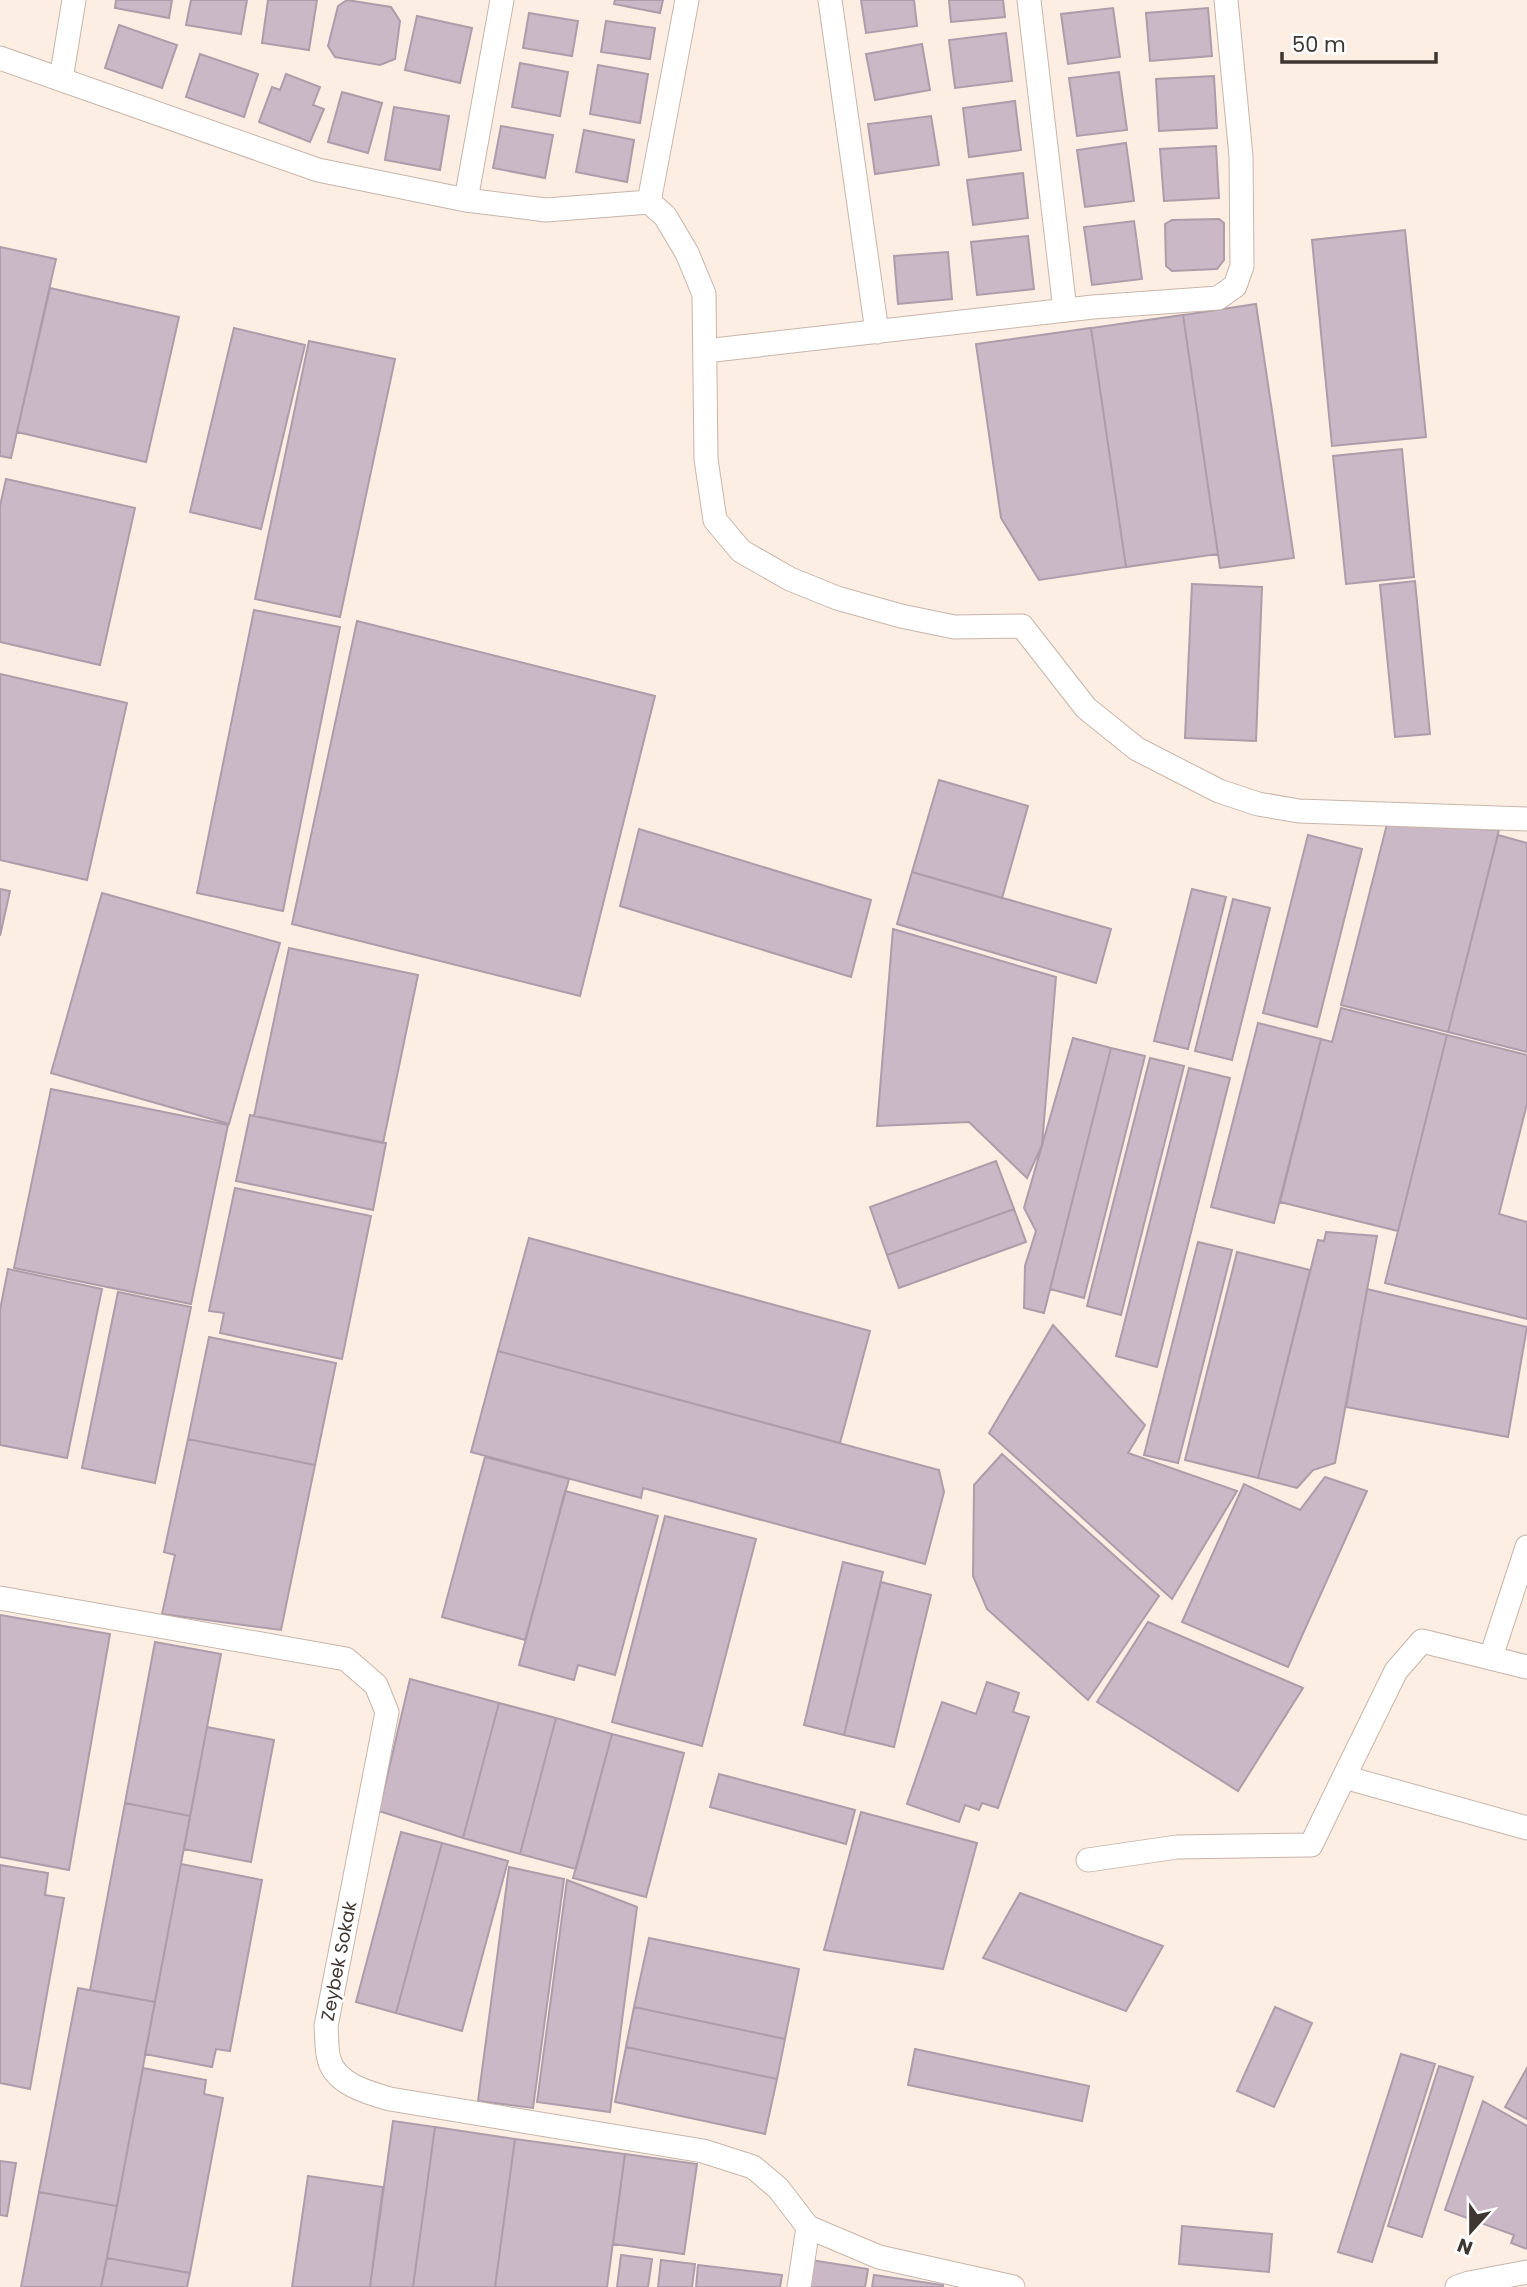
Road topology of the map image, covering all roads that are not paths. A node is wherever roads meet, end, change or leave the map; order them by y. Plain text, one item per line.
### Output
1 (74, 0) edge
2 (502, 0) edge
3 (687, 0) edge
4 (830, 0) edge
5 (1029, 0) edge
6 (1226, 0) edge
7 (0, 58) edge
8 (61, 79) junction
9 (466, 200) junction
10 (649, 202) junction
11 (1065, 310) junction
12 (877, 332) junction
13 (705, 351) junction
14 (1527, 819) edge
15 (1527, 1547) edge
16 (0, 1598) edge
17 (1491, 1657) junction
18 (1527, 1667) edge
19 (1344, 1777) junction
20 (1527, 1828) edge
21 (1088, 1860) dead end
22 (808, 2227) junction
23 (1527, 2272) edge
24 (799, 2287) edge
25 (1013, 2287) edge
26 (1457, 2287) edge

1 - 8 street
2 - 9 street
3 - 10 street
4 - 12 street
5 - 11 street
6 - 11 street
7 - 8 street
8 - 9 street
9 - 10 street
10 - 13 street
11 - 12 street
12 - 13 street
13 - 14 street
15 - 17 street
16 - 22 street, Zeybek Sokak
17 - 18 street
17 - 19 street
19 - 20 street
19 - 21 street
22 - 24 street
22 - 25 street, Zeybek Sokak
23 - 26 street

